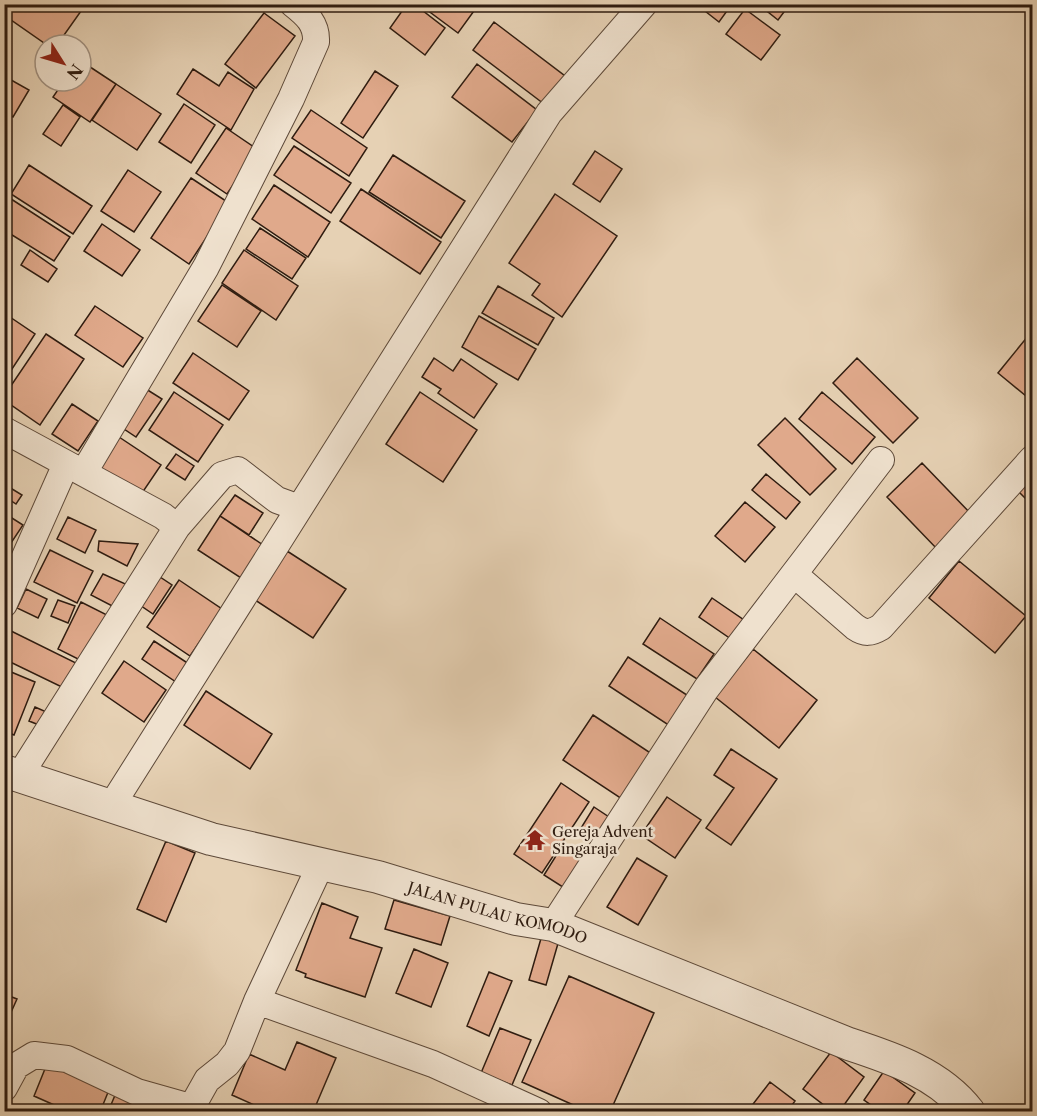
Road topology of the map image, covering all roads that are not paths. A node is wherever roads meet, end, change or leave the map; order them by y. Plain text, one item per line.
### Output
1 (293, 4) edge
2 (644, 4) edge
3 (4, 430) edge
4 (1032, 459) edge
5 (881, 460) dead end
6 (75, 468) junction
7 (299, 508) junction
8 (177, 527) junction
9 (794, 574) junction
10 (4, 603) edge
11 (12, 773) edge
12 (112, 805) junction
13 (320, 866) junction
14 (553, 925) junction
15 (257, 1001) junction
16 (4, 1088) edge
17 (189, 1109) edge
18 (539, 1112) edge
19 (969, 1112) edge

1 - 6 street
2 - 7 street
3 - 6 street
4 - 9 street
5 - 9 street
6 - 8 street
6 - 10 street
7 - 8 street
7 - 12 street
8 - 11 street
9 - 14 street
11 - 12 street, JALAN PULAU KOMODO
12 - 13 street, JALAN PULAU KOMODO
13 - 14 street, JALAN PULAU KOMODO
13 - 15 street
14 - 19 street, JALAN PULAU KOMODO
15 - 17 street
15 - 18 street
16 - 17 street

